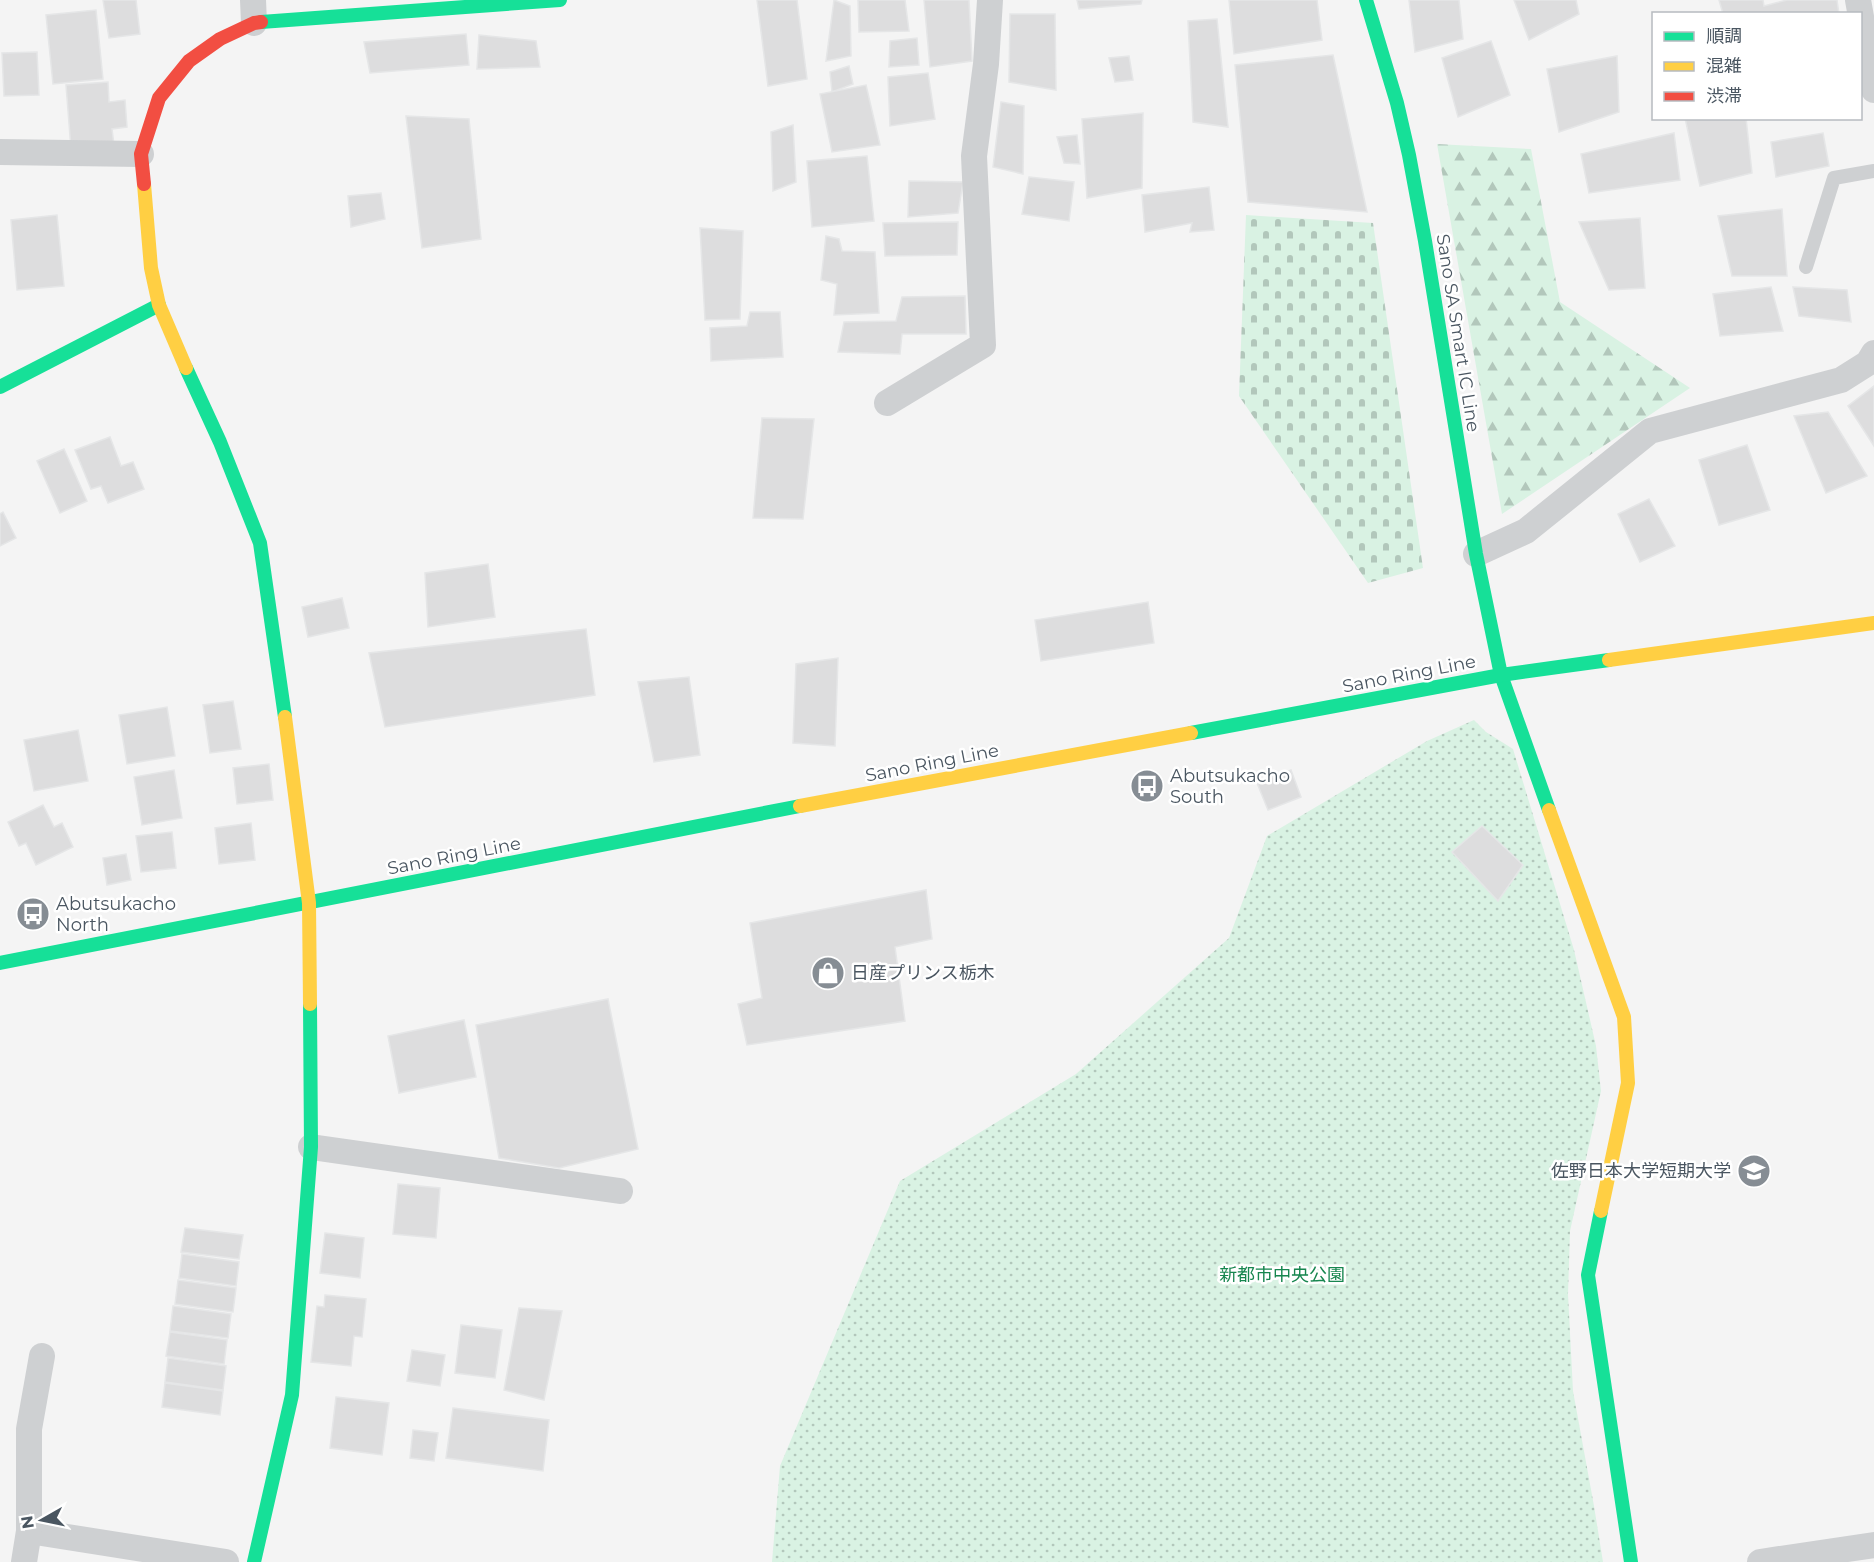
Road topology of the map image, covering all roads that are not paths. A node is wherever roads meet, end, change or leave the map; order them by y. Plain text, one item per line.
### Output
1 (560, 0) edge
2 (990, 0) edge
3 (1366, 0) edge
4 (473, 3) edge
5 (253, 12) edge
6 (1862, 22) edge
7 (1874, 90) edge
8 (0, 152) edge
9 (141, 154) junction
10 (1874, 171) edge
11 (1806, 267) dead end
12 (159, 305) junction
13 (1874, 353) edge
14 (0, 387) edge
15 (886, 403) dead end
16 (1476, 554) junction
17 (1874, 623) edge
18 (1501, 675) junction
19 (309, 903) junction
20 (0, 963) edge
21 (311, 1148) junction
22 (620, 1191) dead end
23 (42, 1356) dead end
24 (29, 1531) junction
25 (1873, 1549) edge
26 (24, 1562) edge
27 (226, 1562) edge
28 (254, 1562) edge
29 (1631, 1562) edge
30 (1760, 1562) edge

1 - 4 street
2 - 15 street
3 - 16 street, Sano SA Smart IC Line
4 - 5 street
5 - 9 street
6 - 7 street
8 - 9 street
9 - 12 street
10 - 11 lane
12 - 14 street
12 - 19 street
13 - 16 street
16 - 18 street, Sano SA Smart IC Line
17 - 18 street, Sano Ring Line
18 - 19 street, Sano Ring Line
18 - 29 street, Sano SA Smart IC Line
19 - 20 street, Sano Ring Line
19 - 21 street
21 - 22 street
21 - 28 street
23 - 24 street
24 - 26 street
24 - 27 street
25 - 30 street

